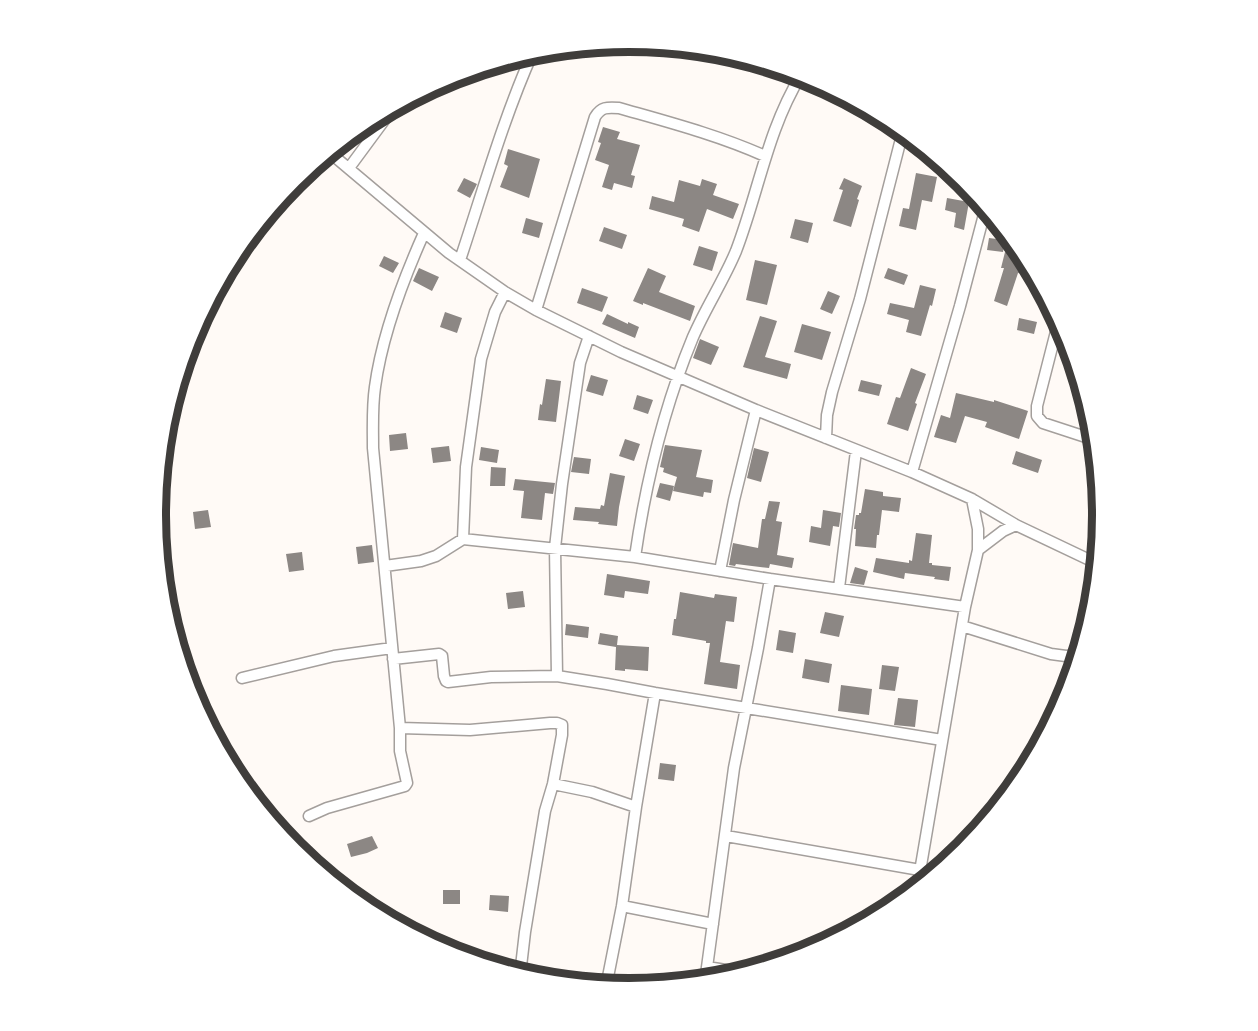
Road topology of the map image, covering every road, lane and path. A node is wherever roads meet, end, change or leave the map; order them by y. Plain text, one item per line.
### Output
1 (529, 63) edge
2 (797, 84) edge
3 (380, 126) edge
4 (900, 141) edge
5 (765, 156) junction
6 (336, 157) edge
7 (349, 168) junction
8 (983, 218) edge
9 (424, 233) junction
10 (460, 260) junction
11 (505, 292) junction
12 (536, 310) junction
13 (1055, 334) edge
14 (589, 336) junction
15 (678, 376) junction
16 (756, 410) junction
17 (1085, 437) edge
18 (826, 438) junction
19 (856, 451) junction
20 (912, 472) junction
21 (972, 499) junction
22 (1016, 525) junction
23 (463, 539) junction
24 (555, 548) junction
25 (978, 550) junction
26 (635, 557) junction
27 (1090, 560) edge
28 (385, 566) junction
29 (720, 571) junction
30 (770, 579) junction
31 (839, 588) junction
32 (965, 607) junction
33 (962, 626) junction
34 (393, 653) junction
35 (1070, 656) edge
36 (557, 676) junction
37 (242, 678) dead end
38 (655, 693) junction
39 (746, 708) junction
40 (400, 728) junction
41 (942, 741) junction
42 (553, 784) junction
43 (636, 807) junction
44 (309, 816) dead end
45 (726, 836) junction
46 (920, 870) junction
47 (919, 876) edge
48 (622, 906) junction
49 (713, 924) junction
50 (521, 966) edge
51 (707, 967) junction
52 (722, 969) edge
53 (706, 972) edge
54 (608, 978) edge

1 - 10 street
2 - 5 street
3 - 7 street
4 - 18 street
5 - 12 street
5 - 15 street
6 - 7 street
7 - 9 street
8 - 20 street
9 - 10 street
9 - 28 street
10 - 11 street
11 - 12 street
11 - 23 street
12 - 14 street
13 - 17 street
14 - 15 street
14 - 24 street
15 - 16 street
15 - 26 street
16 - 18 street
16 - 29 street
18 - 19 street
19 - 20 street
19 - 31 street
20 - 21 street
21 - 22 street
21 - 25 street
22 - 25 street
22 - 27 street
23 - 24 street
23 - 28 street
24 - 26 street
24 - 36 street
25 - 32 street
26 - 29 street
28 - 34 street
29 - 30 street
30 - 31 street
30 - 39 street
31 - 32 street
32 - 33 street
33 - 35 street
33 - 41 street
34 - 36 street
34 - 37 street
34 - 40 street
36 - 38 street
38 - 39 street
38 - 43 street
39 - 41 street
39 - 45 street
40 - 42 street
40 - 44 street
41 - 46 street
42 - 43 street
42 - 50 street
43 - 48 street
45 - 46 street
45 - 49 street
46 - 47 street
48 - 49 street
48 - 54 street
49 - 51 street
51 - 52 street
51 - 53 street

